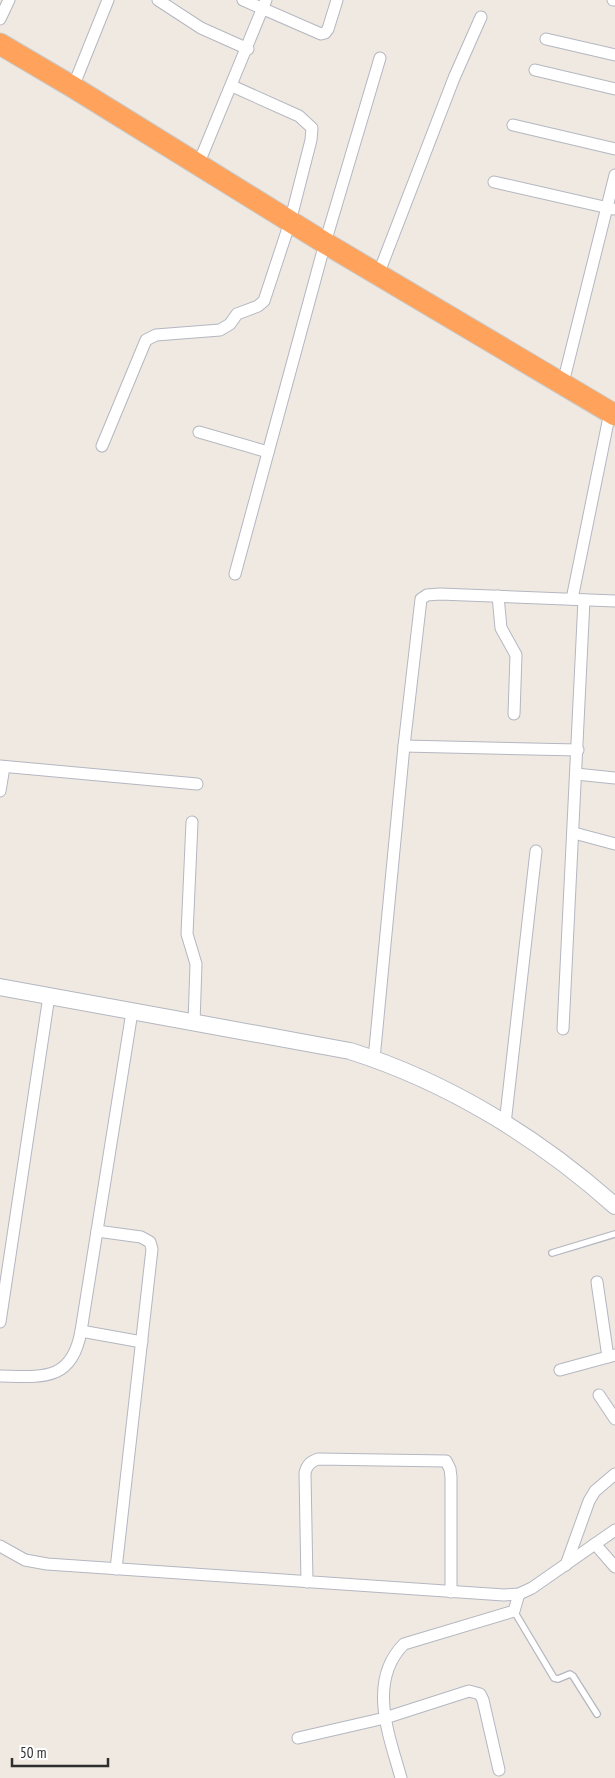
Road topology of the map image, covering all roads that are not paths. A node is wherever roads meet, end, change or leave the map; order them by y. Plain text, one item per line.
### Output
1 (9, 0) edge
2 (108, 0) edge
3 (158, 0) edge
4 (242, 0) edge
5 (337, 0) edge
6 (264, 5) edge
7 (481, 17) dead end
8 (0, 19) edge
9 (546, 39) dead end
10 (0, 44) edge
11 (248, 49) junction
12 (615, 55) edge
13 (380, 58) dead end
14 (535, 70) dead end
15 (73, 86) junction
16 (232, 86) junction
17 (615, 89) edge
18 (513, 125) dead end
19 (615, 149) edge
20 (198, 165) junction
21 (615, 174) edge
22 (494, 182) dead end
23 (611, 209) edge
24 (290, 222) junction
25 (325, 243) junction
26 (378, 275) junction
27 (563, 383) junction
28 (612, 414) edge
29 (199, 432) dead end
30 (102, 446) dead end
31 (268, 452) junction
32 (235, 574) dead end
33 (498, 596) junction
34 (572, 599) junction
35 (584, 600) junction
36 (615, 601) edge
37 (514, 714) dead end
38 (404, 746) junction
39 (578, 750) junction
40 (2, 766) edge
41 (576, 774) junction
42 (615, 778) edge
43 (197, 784) dead end
44 (0, 790) edge
45 (192, 822) dead end
46 (574, 833) junction
47 (615, 844) edge
48 (536, 852) dead end
49 (0, 987) edge
50 (49, 996) junction
51 (132, 1012) junction
52 (194, 1023) junction
53 (563, 1029) dead end
54 (374, 1059) junction
55 (505, 1124) junction
56 (615, 1206) edge
57 (97, 1231) junction
58 (615, 1234) edge
59 (552, 1253) dead end
60 (597, 1282) dead end
61 (0, 1322) edge
62 (81, 1331) junction
63 (142, 1342) junction
64 (612, 1356) edge
65 (560, 1370) dead end
66 (0, 1376) edge
67 (599, 1395) dead end
68 (615, 1419) edge
69 (615, 1474) edge
70 (615, 1530) edge
71 (595, 1544) junction
72 (0, 1546) edge
73 (566, 1565) junction
74 (615, 1567) edge
75 (116, 1569) junction
76 (308, 1582) junction
77 (451, 1592) junction
78 (519, 1594) junction
79 (514, 1611) junction
80 (597, 1714) dead end
81 (385, 1718) junction
82 (298, 1738) dead end
83 (499, 1770) dead end
84 (401, 1778) edge

1 - 8 street
2 - 15 street
3 - 11 street
4 - 6 street
5 - 6 street
6 - 11 street
7 - 26 street
9 - 12 street
10 - 15 highway
11 - 16 street
13 - 25 street
14 - 17 street
15 - 20 highway
16 - 20 street
16 - 24 street
18 - 19 street
20 - 24 highway
21 - 23 street
22 - 23 street
23 - 27 street
24 - 25 highway
24 - 30 street
25 - 26 highway
25 - 31 street
26 - 27 highway
27 - 28 highway
28 - 34 street
29 - 31 street
31 - 32 street
33 - 34 street
33 - 37 street
33 - 38 street
34 - 35 street
35 - 36 street
35 - 39 street
38 - 39 street
38 - 54 street
39 - 41 street
40 - 43 street
40 - 44 street
41 - 42 street
41 - 46 street
45 - 52 street
46 - 47 street
46 - 53 street
48 - 55 street
49 - 50 street
50 - 51 street
50 - 61 street
51 - 52 street
51 - 57 street
52 - 54 street
54 - 55 street
55 - 56 street
57 - 62 street
57 - 63 street
58 - 59 lane
60 - 64 street
62 - 63 street
62 - 66 street
63 - 75 street
64 - 65 street
67 - 68 street
69 - 73 street
70 - 71 street
71 - 73 street
71 - 74 street
72 - 75 street
73 - 78 street
75 - 76 street
76 - 77 street
76 - 77 street
77 - 78 street
78 - 79 street
79 - 80 lane
79 - 81 street
81 - 82 street
81 - 83 street
81 - 84 street

